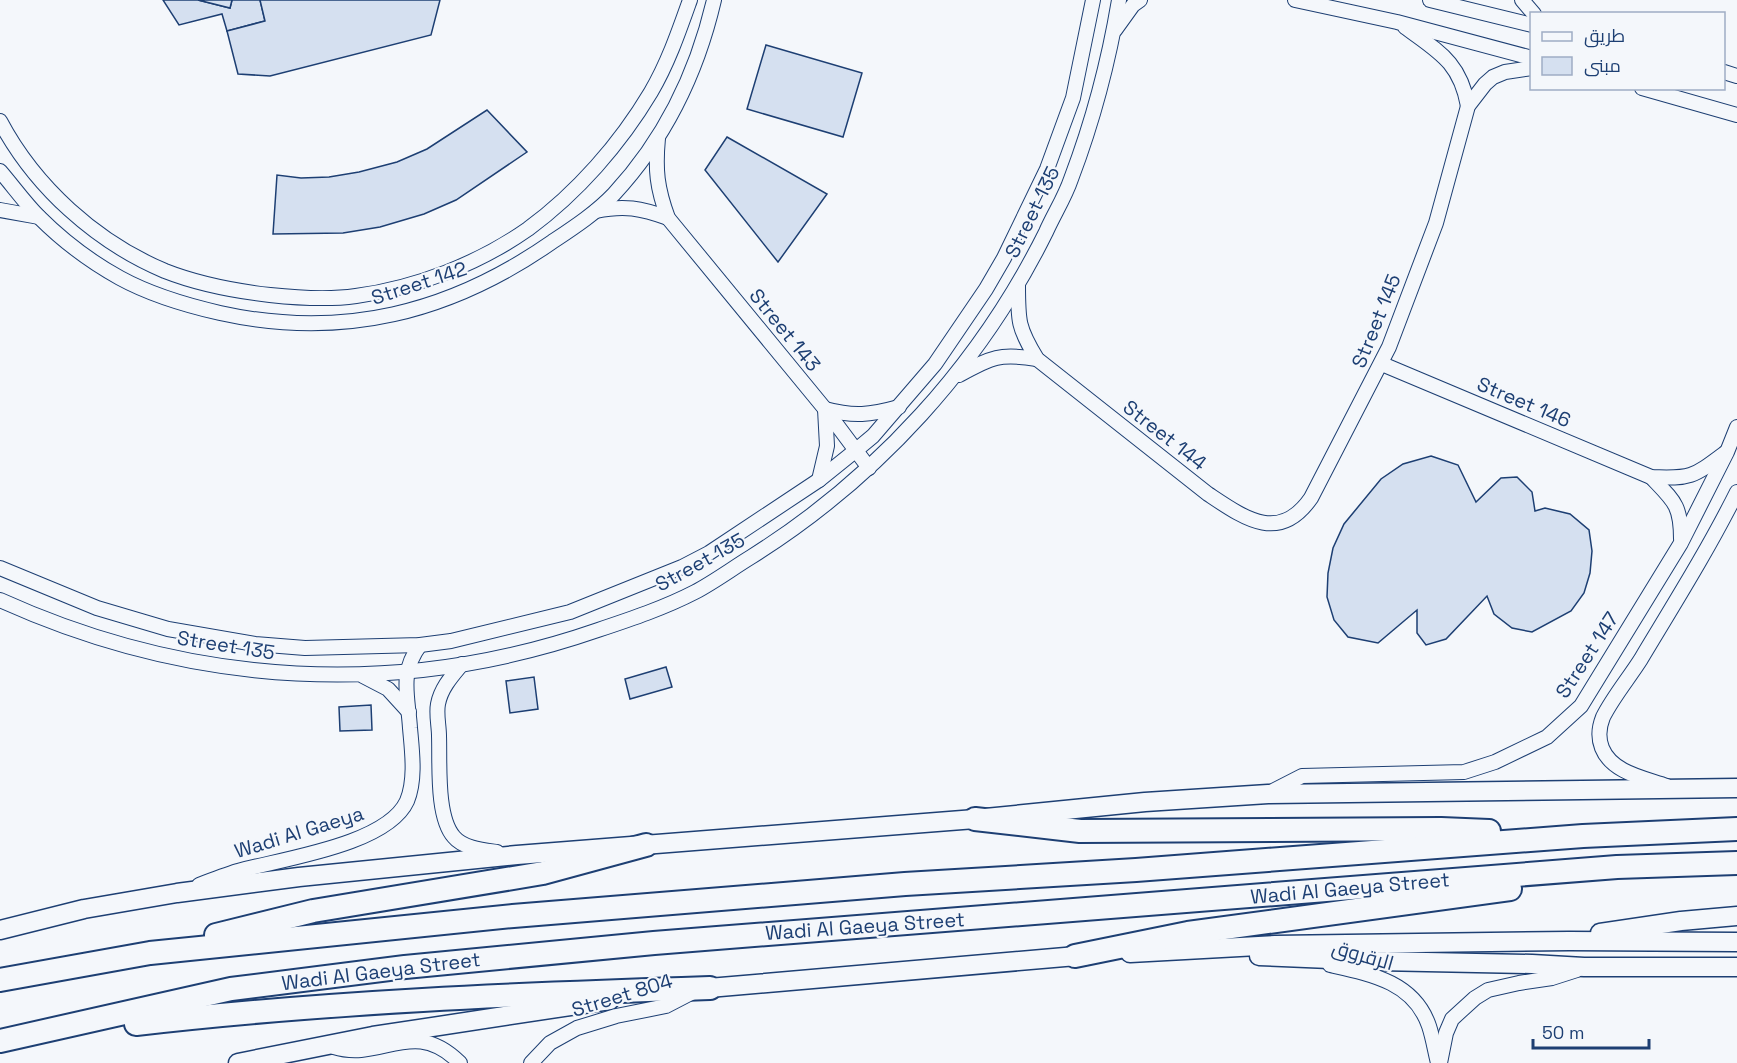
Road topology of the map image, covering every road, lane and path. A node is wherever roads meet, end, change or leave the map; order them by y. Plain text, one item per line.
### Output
1 (690, 0) edge
2 (714, 0) edge
3 (1087, 0) edge
4 (1093, 0) edge
5 (1119, 0) edge
6 (1140, 0) edge
7 (1296, 0) edge
8 (1430, 0) edge
9 (1522, 0) edge
10 (1532, 12) edge
11 (1091, 15) junction
12 (1397, 22) junction
13 (1530, 25) edge
14 (1114, 32) junction
15 (1530, 57) edge
16 (1530, 69) edge
17 (1649, 90) edge
18 (1468, 106) junction
19 (1737, 115) edge
20 (0, 121) edge
21 (658, 138) junction
22 (0, 171) edge
23 (0, 210) edge
24 (594, 212) junction
25 (39, 216) junction
26 (668, 218) junction
27 (1018, 285) junction
28 (1037, 359) junction
29 (1382, 364) junction
30 (954, 377) junction
31 (899, 407) junction
32 (825, 409) junction
33 (1737, 428) edge
34 (855, 451) junction
35 (1727, 452) junction
36 (869, 468) junction
37 (1651, 477) junction
38 (819, 480) junction
39 (1737, 492) edge
40 (1276, 524) joint
41 (1681, 543) junction
42 (0, 568) edge
43 (0, 600) edge
44 (420, 645) junction
45 (462, 664) junction
46 (406, 672) junction
47 (358, 675) junction
48 (410, 712) junction
49 (1675, 788) junction
50 (1737, 788) edge
51 (1268, 794) junction
52 (975, 819) junction
53 (1731, 829) edge
54 (1584, 836) junction
55 (646, 845) junction
56 (517, 855) junction
57 (1733, 863) edge
58 (1688, 865) junction
59 (177, 893) junction
60 (1737, 916) edge
61 (0, 930) edge
62 (1569, 941) junction
63 (1737, 942) edge
64 (1174, 950) junction
65 (150, 953) junction
66 (1075, 956) junction
67 (1299, 958) junction
68 (1584, 967) junction
69 (1737, 968) edge
70 (0, 980) edge
71 (704, 988) junction
72 (24, 1037) junction
73 (0, 1041) edge
74 (327, 1044) junction
75 (238, 1063) edge
76 (460, 1063) edge
77 (531, 1063) edge
78 (1439, 1063) edge

1 - 20 street, Street 142
2 - 21 street, Street 142
3 - 11 street
4 - 11 street, Street 135
5 - 14 street, Street 135
6 - 14 street
7 - 12 street
8 - 13 street
9 - 10 street
11 - 31 street, Street 135
12 - 15 street
12 - 18 street
14 - 27 street, Street 135
16 - 18 street, Street 145
17 - 19 street
18 - 29 street, Street 145
21 - 24 street, Street 142
21 - 26 street, Street 143
22 - 25 street, Street 142
23 - 25 street
24 - 25 street, Street 142
24 - 26 street
26 - 32 street, Street 143
27 - 28 street, Street 144
27 - 30 street, Street 135
28 - 30 street, Street 144
28 - 40 street, Street 144
29 - 37 street, Street 146
29 - 40 street, Street 145
30 - 36 street, Street 135
31 - 32 street
31 - 34 street, Street 135
32 - 34 street, Street 143
32 - 38 street
33 - 35 street, Street 147
34 - 36 street, Street 143
34 - 38 street, Street 135
35 - 37 street, Street 146
35 - 41 street, Street 147
36 - 45 street, Street 135
37 - 41 street, Street 146
38 - 44 street, Street 135
39 - 49 street
41 - 51 street, Street 147
42 - 44 street, Street 135
43 - 47 street, Street 135
44 - 46 street
45 - 46 street, Street 135
45 - 56 street
46 - 47 street, Street 135
46 - 48 street, Wadi Al Gaeya
47 - 48 street
48 - 59 street, Wadi Al Gaeya
49 - 50 street
49 - 51 street
51 - 52 street
52 - 54 main road
52 - 55 street
53 - 54 main road, Wadi Al Gaeya Street
54 - 65 main road, Wadi Al Gaeya Street
55 - 56 street
55 - 65 main road
56 - 59 street
57 - 58 main road, Wadi Al Gaeya Street
58 - 66 main road
58 - 72 main road, Wadi Al Gaeya Street
59 - 61 street
60 - 62 street
62 - 63 street
62 - 64 street
64 - 66 street
64 - 67 street
65 - 70 main road, Wadi Al Gaeya Street
66 - 71 street
67 - 68 street
67 - 78 street, الرقروق
68 - 69 street
68 - 78 street, الرقروق
71 - 72 main road
71 - 74 street
71 - 77 street, Street 804
72 - 73 main road, Wadi Al Gaeya Street
74 - 75 street
74 - 76 street

